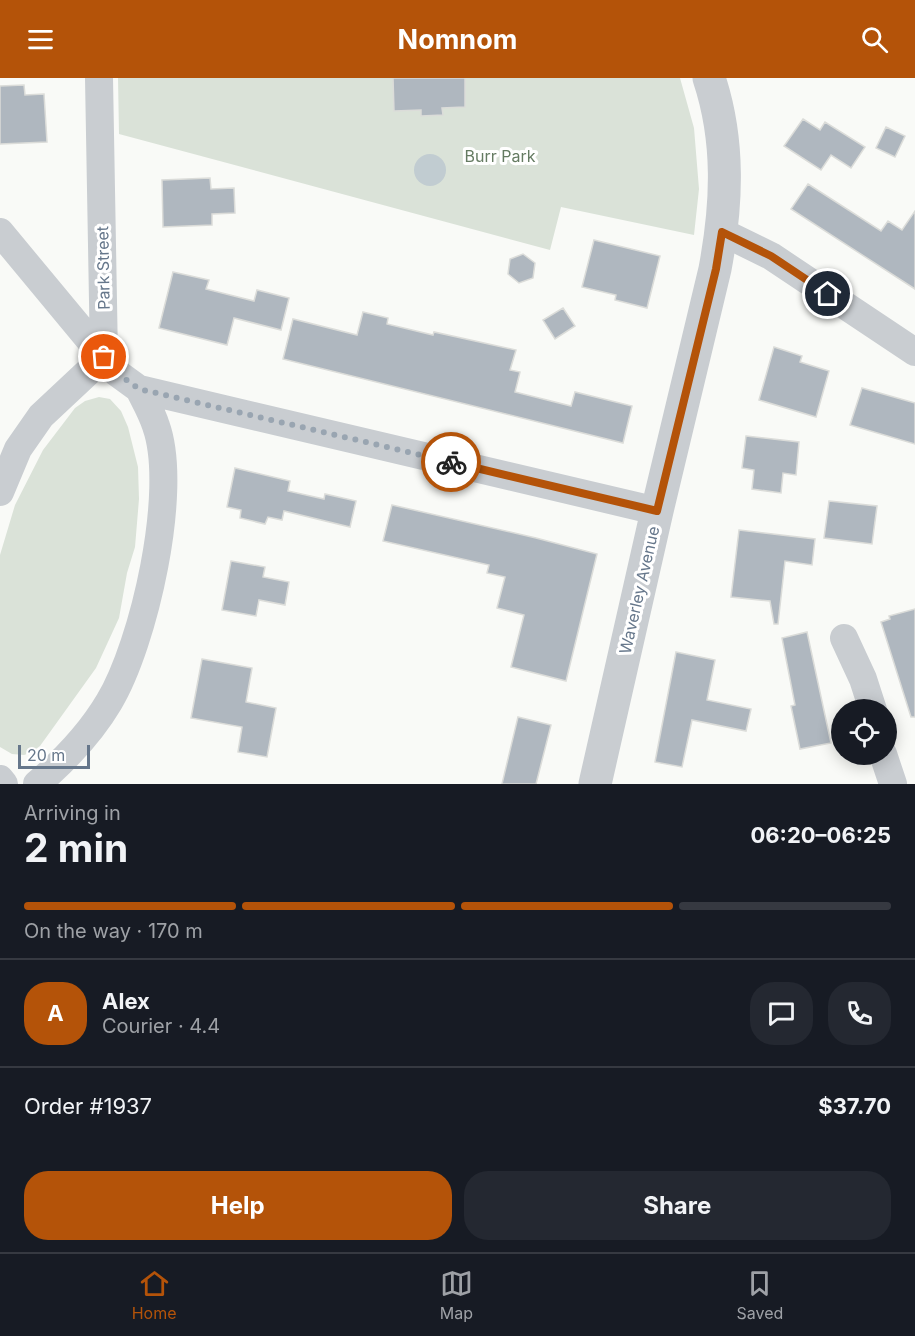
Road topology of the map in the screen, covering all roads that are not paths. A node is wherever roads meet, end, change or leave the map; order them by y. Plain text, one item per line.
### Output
1 (99, 78) edge
2 (709, 78) edge
3 (0, 232) edge
4 (722, 232) junction
5 (915, 352) edge
6 (104, 357) junction
7 (139, 389) junction
8 (0, 492) edge
9 (657, 511) junction
10 (844, 638) dead end
11 (869, 699) edge
12 (886, 765) edge
13 (0, 780) edge
14 (4, 784) edge
15 (37, 784) edge
16 (595, 784) edge
17 (892, 784) edge

1 - 6 street, Park Street
2 - 4 street, Waverley Avenue
3 - 6 street
4 - 5 street
4 - 9 street, Waverley Avenue
6 - 7 street
6 - 8 street
7 - 9 street
7 - 15 street
9 - 16 street, Waverley Avenue
10 - 11 street
12 - 17 street
13 - 14 street

